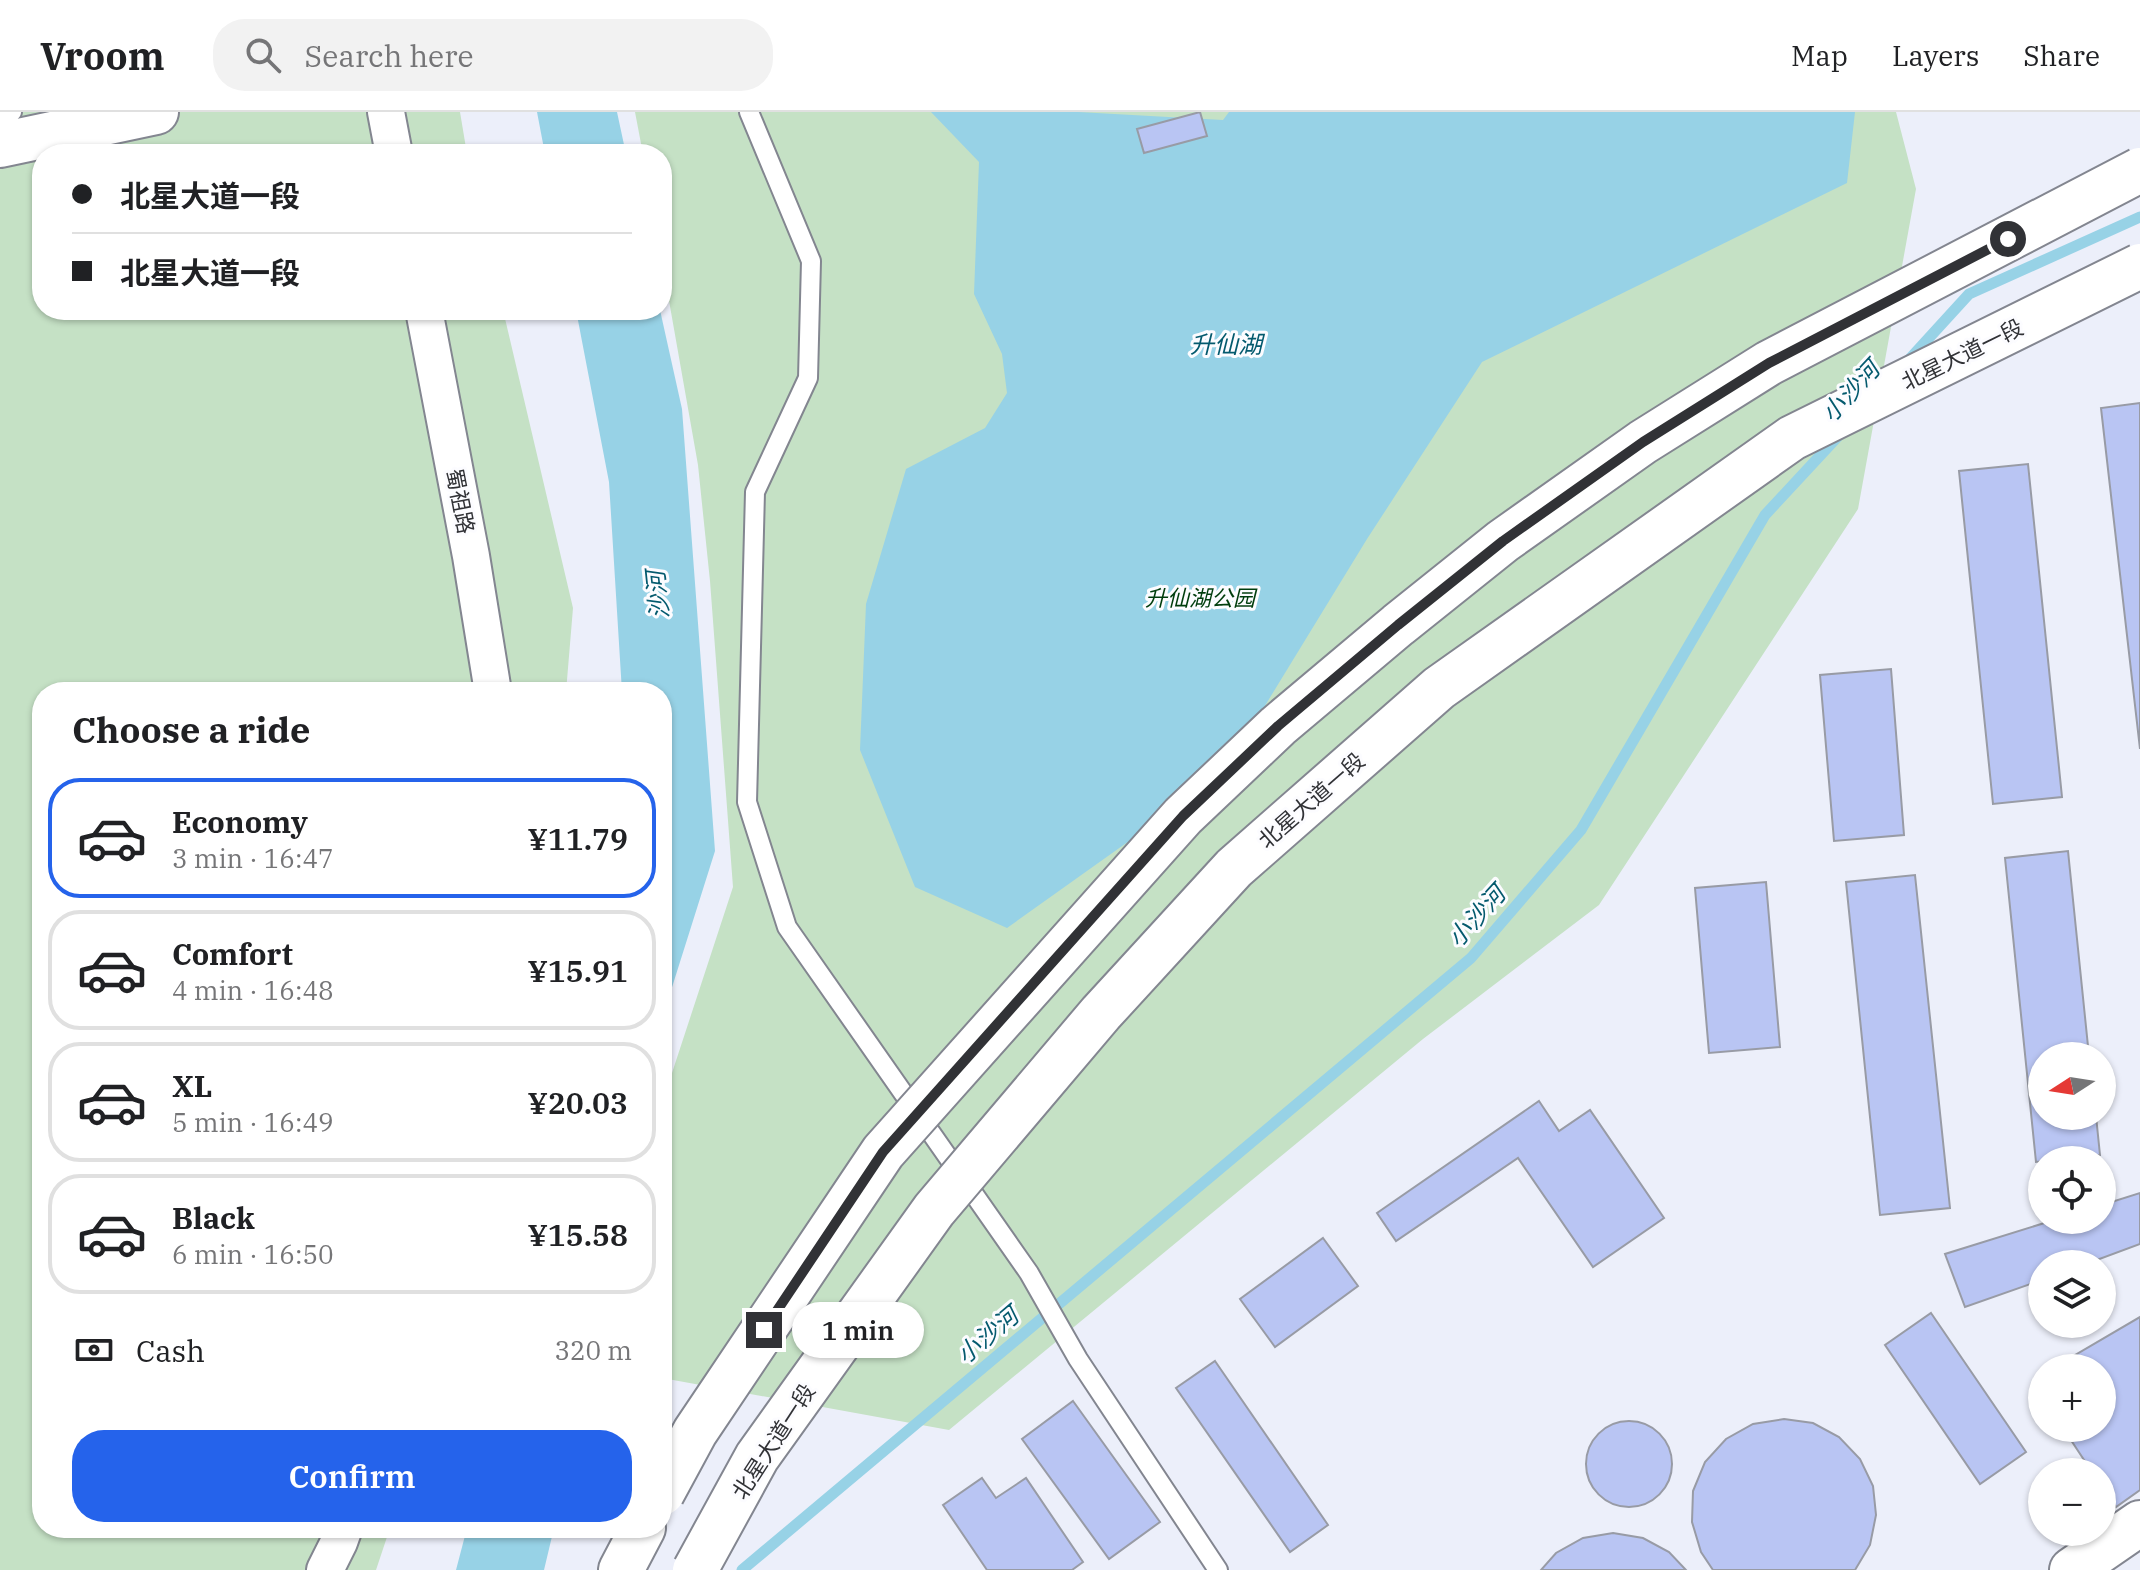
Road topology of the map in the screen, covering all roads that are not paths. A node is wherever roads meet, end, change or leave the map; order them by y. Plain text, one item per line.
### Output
1 (12, 112) edge
2 (61, 112) edge
3 (156, 112) edge
4 (386, 112) edge
5 (749, 112) edge
6 (0, 116) edge
7 (0, 125) edge
8 (392, 144) edge
9 (0, 145) edge
10 (2140, 170) edge
11 (2140, 266) edge
12 (426, 320) edge
13 (491, 682) edge
14 (672, 1475) edge
15 (2140, 1523) edge
16 (340, 1538) edge
17 (638, 1538) edge
18 (325, 1570) edge
19 (621, 1570) edge
20 (695, 1570) edge
21 (1218, 1570) edge
22 (2072, 1570) edge

1 - 6 lane
2 - 7 main road
3 - 9 main road
4 - 8 street
5 - 21 lane
10 - 14 main road, bridge
11 - 20 main road, 北星大道一段, bridge
12 - 13 street, 蜀祖路
15 - 22 main road
16 - 18 street
17 - 19 main road

